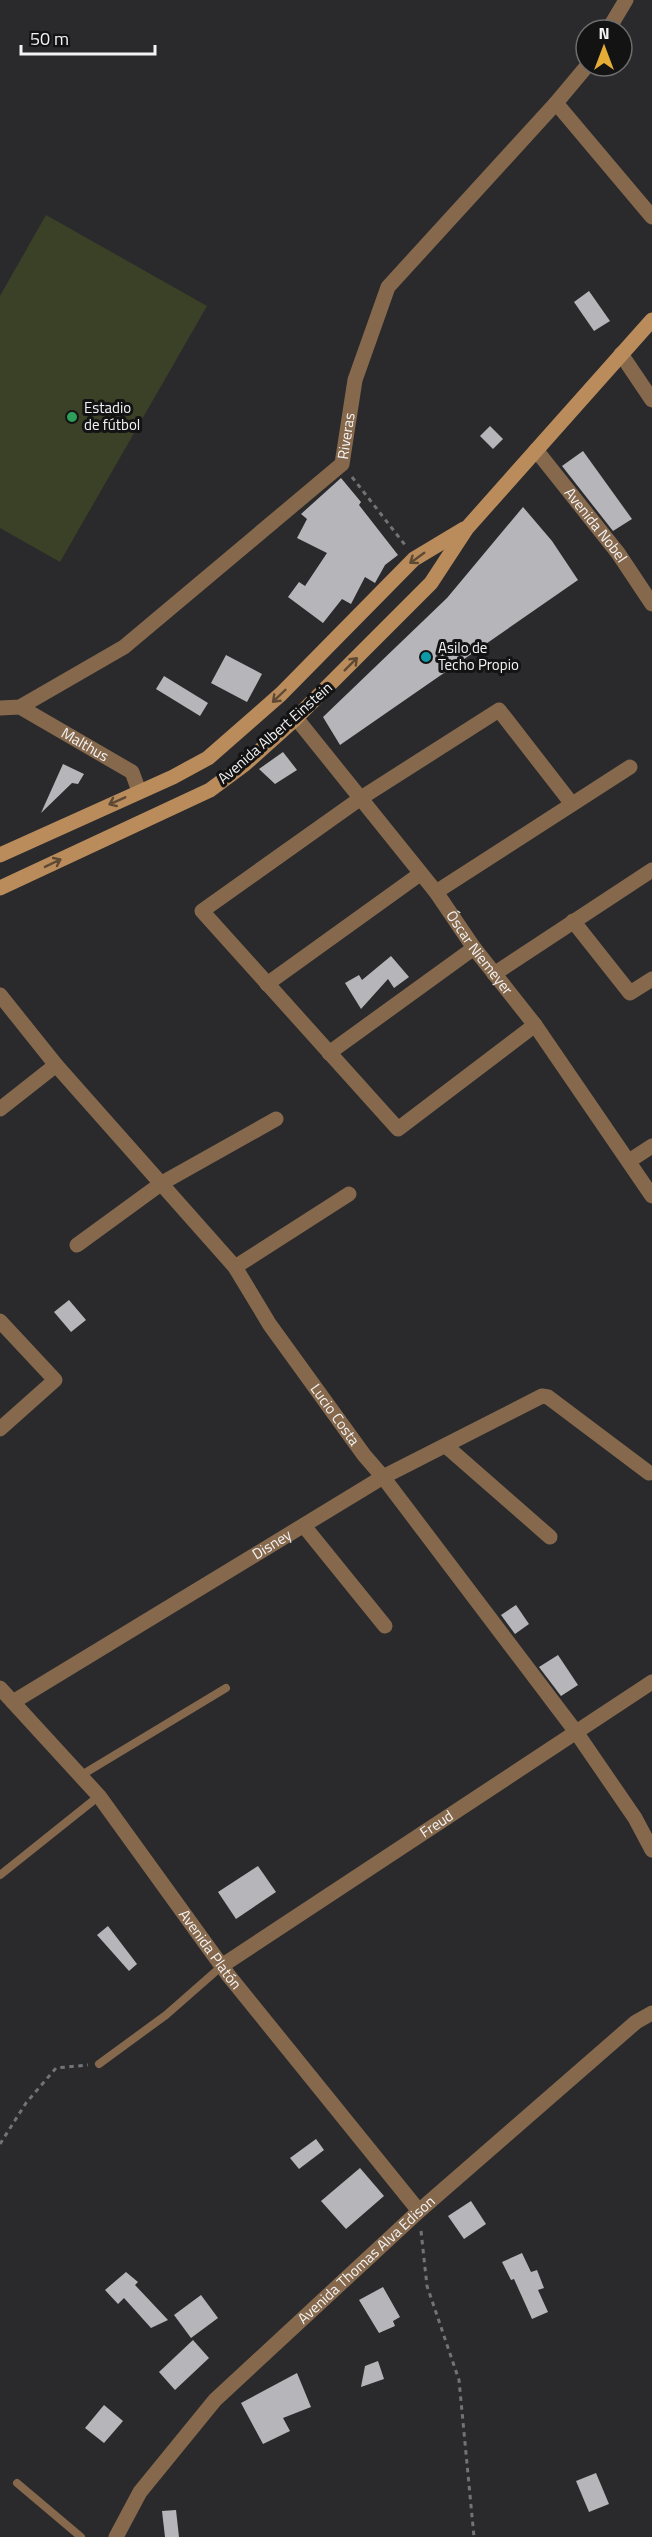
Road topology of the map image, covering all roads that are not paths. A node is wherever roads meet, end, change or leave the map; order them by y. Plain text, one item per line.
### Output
1 (626, 0) edge
2 (615, 18) edge
3 (577, 78) edge
4 (556, 103) junction
5 (652, 217) edge
6 (652, 320) edge
7 (621, 354) junction
8 (652, 400) edge
9 (536, 450) junction
10 (467, 528) junction
11 (652, 604) edge
12 (20, 707) junction
13 (0, 708) edge
14 (296, 718) junction
15 (630, 767) dead end
16 (139, 791) junction
17 (361, 798) junction
18 (572, 804) junction
19 (0, 855) edge
20 (652, 870) edge
21 (420, 874) junction
22 (0, 888) edge
23 (436, 892) junction
24 (573, 921) junction
25 (474, 948) junction
26 (494, 974) junction
27 (652, 979) edge
28 (267, 984) junction
29 (0, 995) edge
30 (535, 1025) junction
31 (329, 1053) junction
32 (56, 1065) junction
33 (0, 1109) edge
34 (276, 1119) dead end
35 (652, 1146) edge
36 (629, 1161) junction
37 (162, 1183) junction
38 (349, 1194) dead end
39 (652, 1196) edge
40 (77, 1245) dead end
41 (235, 1267) junction
42 (0, 1321) edge
43 (0, 1429) edge
44 (446, 1446) junction
45 (649, 1473) dead end
46 (383, 1477) junction
47 (304, 1526) junction
48 (550, 1538) dead end
49 (385, 1626) dead end
50 (652, 1682) edge
51 (0, 1688) edge
52 (226, 1688) dead end
53 (13, 1702) junction
54 (576, 1732) junction
55 (80, 1776) junction
56 (99, 1796) junction
57 (652, 1850) edge
58 (0, 1875) edge
59 (223, 1965) junction
60 (652, 2013) edge
61 (99, 2064) road end
62 (419, 2211) junction
63 (17, 2483) dead end
64 (81, 2537) edge
65 (116, 2537) edge

1 - 2 street
3 - 4 street, Riveras
4 - 5 street
4 - 12 street, Riveras
6 - 7 street, Avenida Albert Einstein
7 - 8 street
7 - 9 street, Avenida Albert Einstein
9 - 10 street, Avenida Albert Einstein
9 - 11 street, Avenida Nobel
14 -> 10 street, Avenida Albert Einstein
10 -> 16 street, Avenida Albert Einstein
12 - 13 street, Riveras
12 - 16 street, Malthus
14 - 17 street, Óscar Niemeyer
22 -> 14 street, Avenida Albert Einstein
15 - 18 street
16 -> 19 street, Avenida Albert Einstein
17 - 18 street
17 - 21 street, Óscar Niemeyer
17 - 28 street
18 - 23 street
20 - 24 street
21 - 23 street, Óscar Niemeyer
21 - 28 street
23 - 25 street, Óscar Niemeyer
24 - 26 street
24 - 27 street
25 - 26 street, Óscar Niemeyer
25 - 31 street
26 - 30 street, Óscar Niemeyer
28 - 31 street
29 - 32 street, Lucio Costa
30 - 31 street
30 - 36 street, Óscar Niemeyer
32 - 33 street
32 - 37 street, Lucio Costa
34 - 37 street
35 - 36 street
36 - 39 street, Óscar Niemeyer
37 - 40 street
37 - 41 street, Lucio Costa
38 - 41 street
41 - 46 street, Lucio Costa
42 - 43 street
44 - 45 street, Disney
44 - 46 street, Disney
44 - 48 street
46 - 47 street, Disney
46 - 54 street, Lucio Costa
47 - 49 street
47 - 53 street, Disney
50 - 54 street, Freud
51 - 53 street, Avenida Platón
52 - 55 lane
53 - 55 street, Avenida Platón
54 - 57 street, Lucio Costa
54 - 59 street, Freud
55 - 56 street, Avenida Platón
56 - 58 lane
56 - 59 street, Avenida Platón
59 - 61 lane
59 - 62 street, Avenida Platón
60 - 62 street, Avenida Thomas Alva Edison
62 - 65 street, Avenida Thomas Alva Edison
63 - 64 lane

